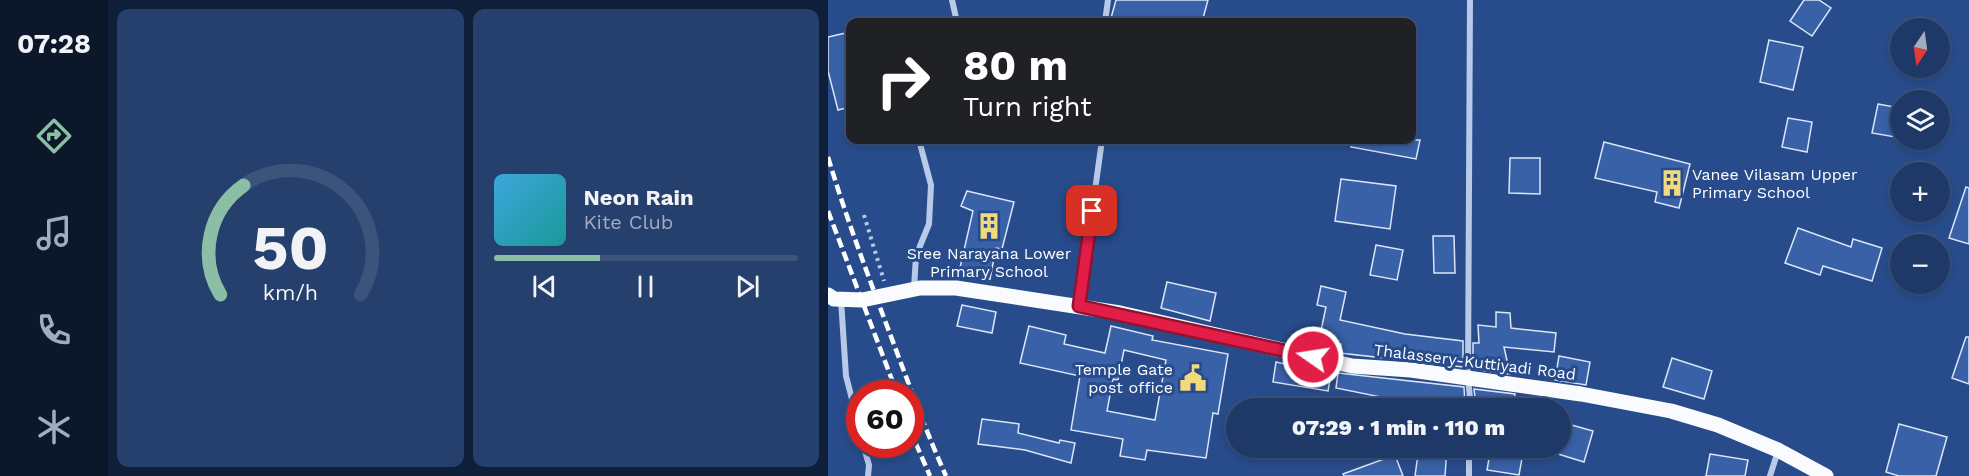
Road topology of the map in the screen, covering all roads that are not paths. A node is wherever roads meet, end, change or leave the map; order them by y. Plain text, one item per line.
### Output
1 (952, 0) edge
2 (1108, 0) edge
3 (1470, 0) edge
4 (956, 18) edge
5 (1106, 18) edge
6 (920, 144) edge
7 (1101, 144) edge
8 (914, 289) junction
9 (835, 297) edge
10 (1079, 306) junction
11 (1468, 378) junction
12 (847, 380) edge
13 (1470, 398) edge
14 (1778, 450) junction
15 (867, 458) edge
16 (1469, 458) edge
17 (868, 476) edge
18 (1468, 476) edge
19 (1770, 476) edge
20 (1826, 476) edge

1 - 4 street
2 - 5 street
3 - 11 street
6 - 8 street
7 - 10 street
8 - 9 main road, Thalassery-Kuttiyadi Road
8 - 10 main road, Thalassery-Kuttiyadi Road
9 - 12 street
10 - 11 main road, Thalassery-Kuttiyadi Road
11 - 13 street
11 - 14 main road, Thalassery-Kuttiyadi Road
14 - 19 street
14 - 20 main road, Thalassery-Kuttiyadi Road
15 - 17 street
16 - 18 street

